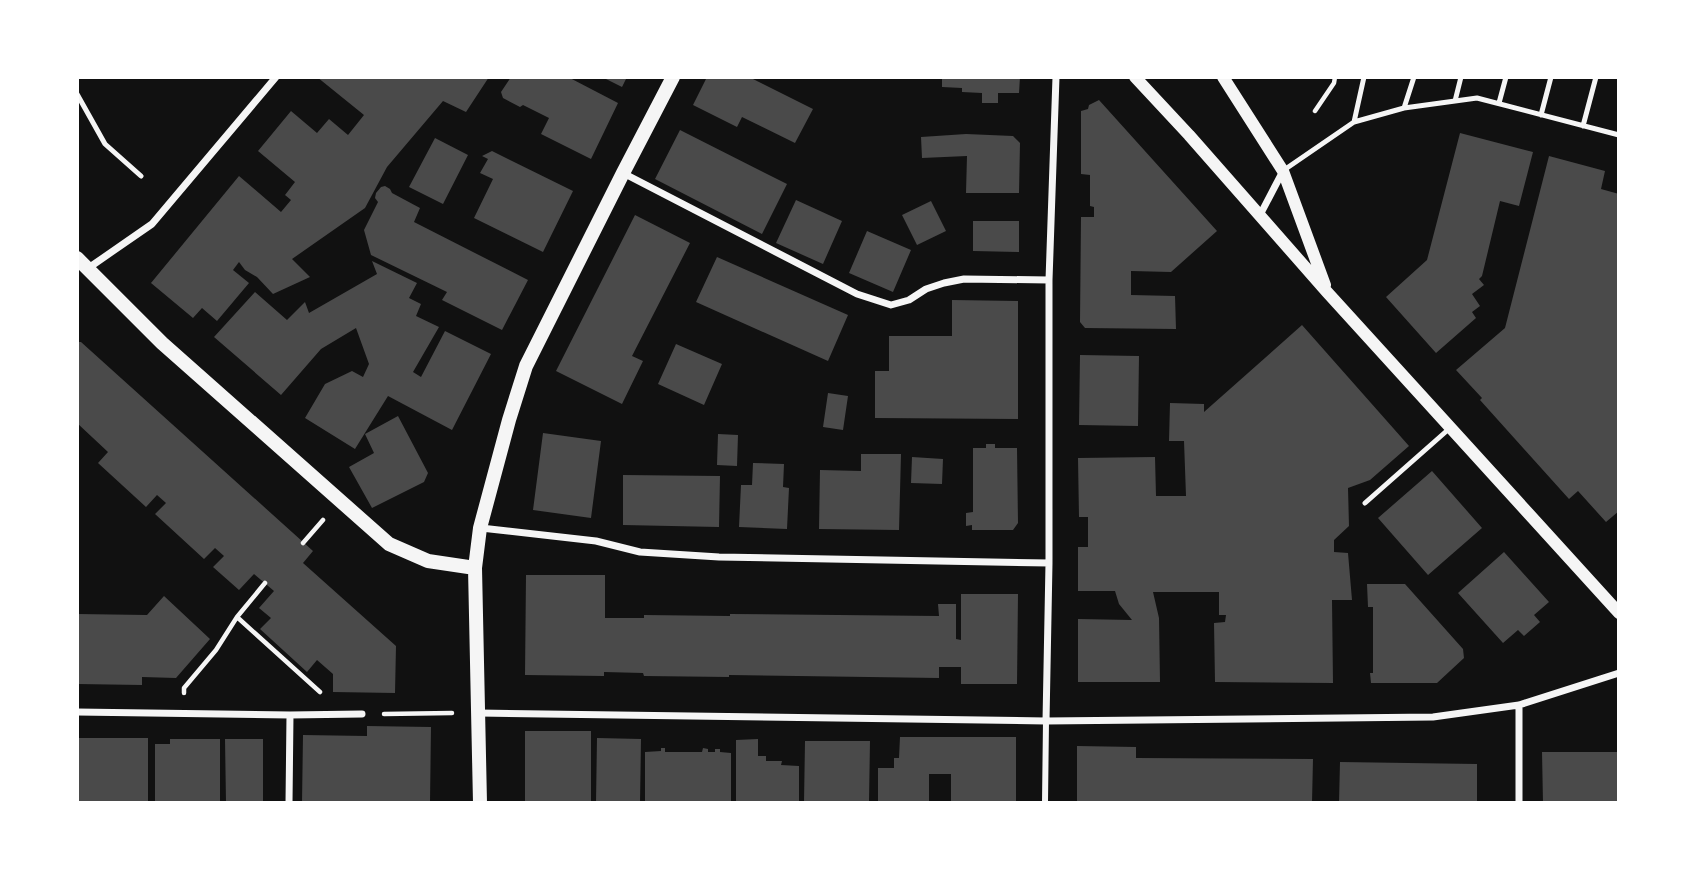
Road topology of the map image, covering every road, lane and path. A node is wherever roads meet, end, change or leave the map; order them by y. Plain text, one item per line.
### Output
1 (276, 77) edge
2 (673, 77) edge
3 (1056, 77) edge
4 (1135, 77) edge
5 (1223, 77) edge
6 (1335, 77) edge
7 (1364, 77) edge
8 (1414, 77) edge
9 (1461, 77) edge
10 (1506, 77) edge
11 (1551, 77) edge
12 (1596, 77) edge
13 (77, 94) edge
14 (1455, 101) junction
15 (1499, 103) junction
16 (1404, 108) junction
17 (1315, 111) dead end
18 (1541, 114) junction
19 (1354, 122) junction
20 (1583, 126) junction
21 (1619, 135) edge
22 (1283, 171) junction
23 (622, 173) junction
24 (141, 176) dead end
25 (1260, 215) junction
26 (80, 266) edge
27 (1049, 280) junction
28 (1327, 292) junction
29 (1450, 428) junction
30 (1365, 503) dead end
31 (480, 528) junction
32 (1049, 563) junction
33 (475, 568) junction
34 (265, 583) dead end
35 (1619, 612) edge
36 (237, 617) junction
37 (1619, 673) edge
38 (1519, 705) junction
39 (77, 712) edge
40 (182, 713) junction
41 (479, 713) junction
42 (344, 714) junction
43 (362, 714) joint
44 (290, 715) junction
45 (1046, 721) junction
46 (289, 803) edge
47 (480, 803) edge
48 (1045, 803) edge
49 (1519, 803) edge

1 - 26 street
2 - 23 main road
3 - 27 street
4 - 25 street
5 - 22 street
6 - 17 path
7 - 19 lane
8 - 16 lane
9 - 14 lane
10 - 15 lane
11 - 18 lane
12 - 20 lane
13 - 24 lane
14 - 15 lane
14 - 16 lane
15 - 18 lane
16 - 19 lane
18 - 20 lane
19 - 22 lane
20 - 21 lane
22 - 25 street
22 - 28 street
23 - 27 street
23 - 31 main road
25 - 28 street
26 - 33 main road
27 - 32 street
28 - 29 street
29 - 30 lane
29 - 35 street
31 - 32 street
31 - 33 main road
32 - 45 street
33 - 41 main road
34 - 36 path
36 - 40 path
36 - 42 path
37 - 38 street
38 - 45 street
38 - 49 street
39 - 40 street
40 - 44 street
41 - 43 path
41 - 45 street
41 - 47 main road
42 - 43 street
42 - 44 street
44 - 46 street
45 - 48 street

